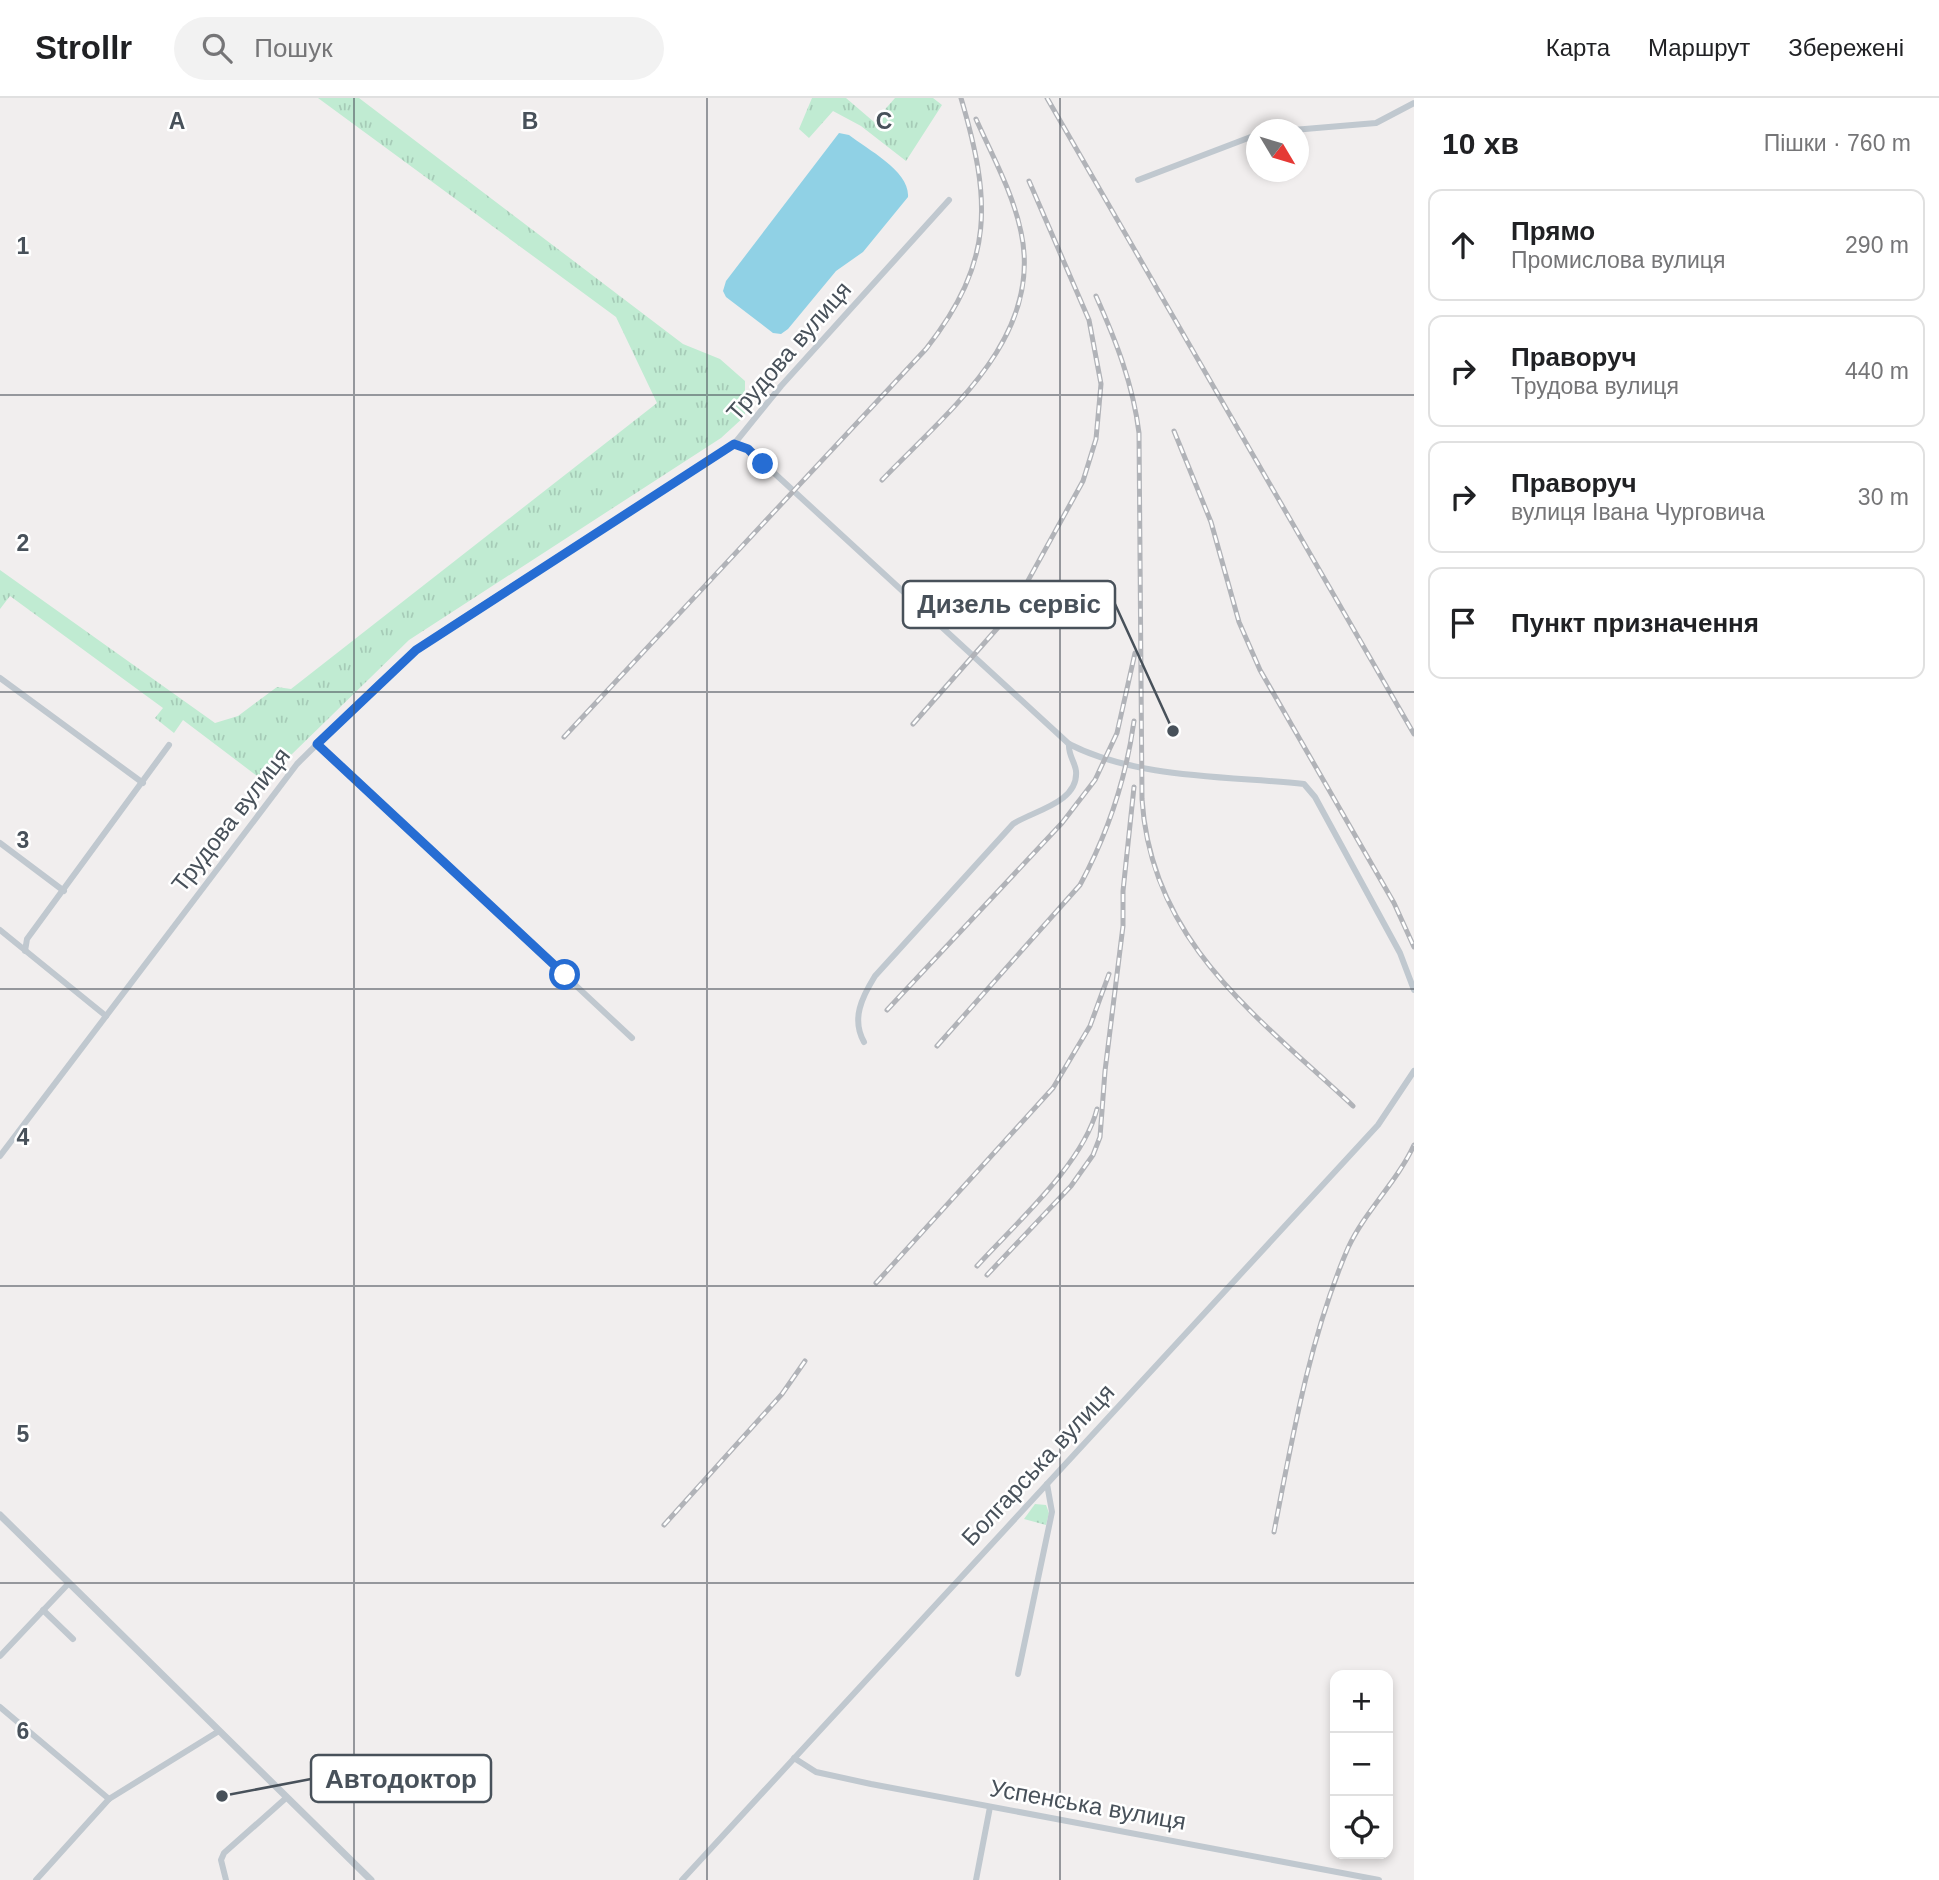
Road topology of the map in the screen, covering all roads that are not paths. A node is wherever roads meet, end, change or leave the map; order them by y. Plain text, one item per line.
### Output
1 (1414, 103) edge
2 (1309, 129) edge
3 (1246, 139) edge
4 (1138, 180) dead end
5 (949, 200) dead end
6 (734, 444) junction
7 (0, 678) edge
8 (317, 744) junction
9 (1069, 744) junction
10 (169, 745) dead end
11 (143, 783) junction
12 (0, 843) edge
13 (64, 891) junction
14 (0, 930) edge
15 (25, 951) junction
16 (1414, 990) edge
17 (106, 1016) junction
18 (632, 1038) dead end
19 (864, 1042) dead end
20 (1414, 1071) edge
21 (0, 1156) edge
22 (1047, 1484) junction
23 (0, 1515) edge
24 (69, 1583) junction
25 (43, 1610) junction
26 (73, 1639) dead end
27 (0, 1656) edge
28 (1018, 1674) dead end
29 (0, 1707) edge
30 (219, 1731) junction
31 (794, 1758) junction
32 (286, 1798) junction
33 (109, 1799) junction
34 (990, 1807) junction
35 (45, 1877) edge
36 (36, 1880) edge
37 (226, 1880) edge
38 (371, 1880) edge
39 (682, 1880) edge
40 (976, 1880) edge
41 (1380, 1880) edge

1 - 2 street
3 - 4 street
5 - 6 street, Трудова вулиця
6 - 8 street, Трудова вулиця
6 - 9 street
7 - 11 street
8 - 17 street, Трудова вулиця
8 - 18 street
9 - 16 street
9 - 19 street
10 - 11 street
11 - 13 street
12 - 13 street
13 - 15 street
14 - 15 street
15 - 17 street
17 - 21 street, Трудова вулиця
20 - 22 street, Болгарська вулиця
22 - 28 street
22 - 31 street, Болгарська вулиця
23 - 24 street
24 - 25 street
24 - 30 street
25 - 26 street
25 - 27 street
29 - 33 street
30 - 32 street
30 - 33 street
31 - 34 street, Успенська вулиця
31 - 39 street, Болгарська вулиця
32 - 37 street
32 - 38 street
33 - 35 street
34 - 40 street
34 - 41 street, Успенська вулиця
35 - 36 street

